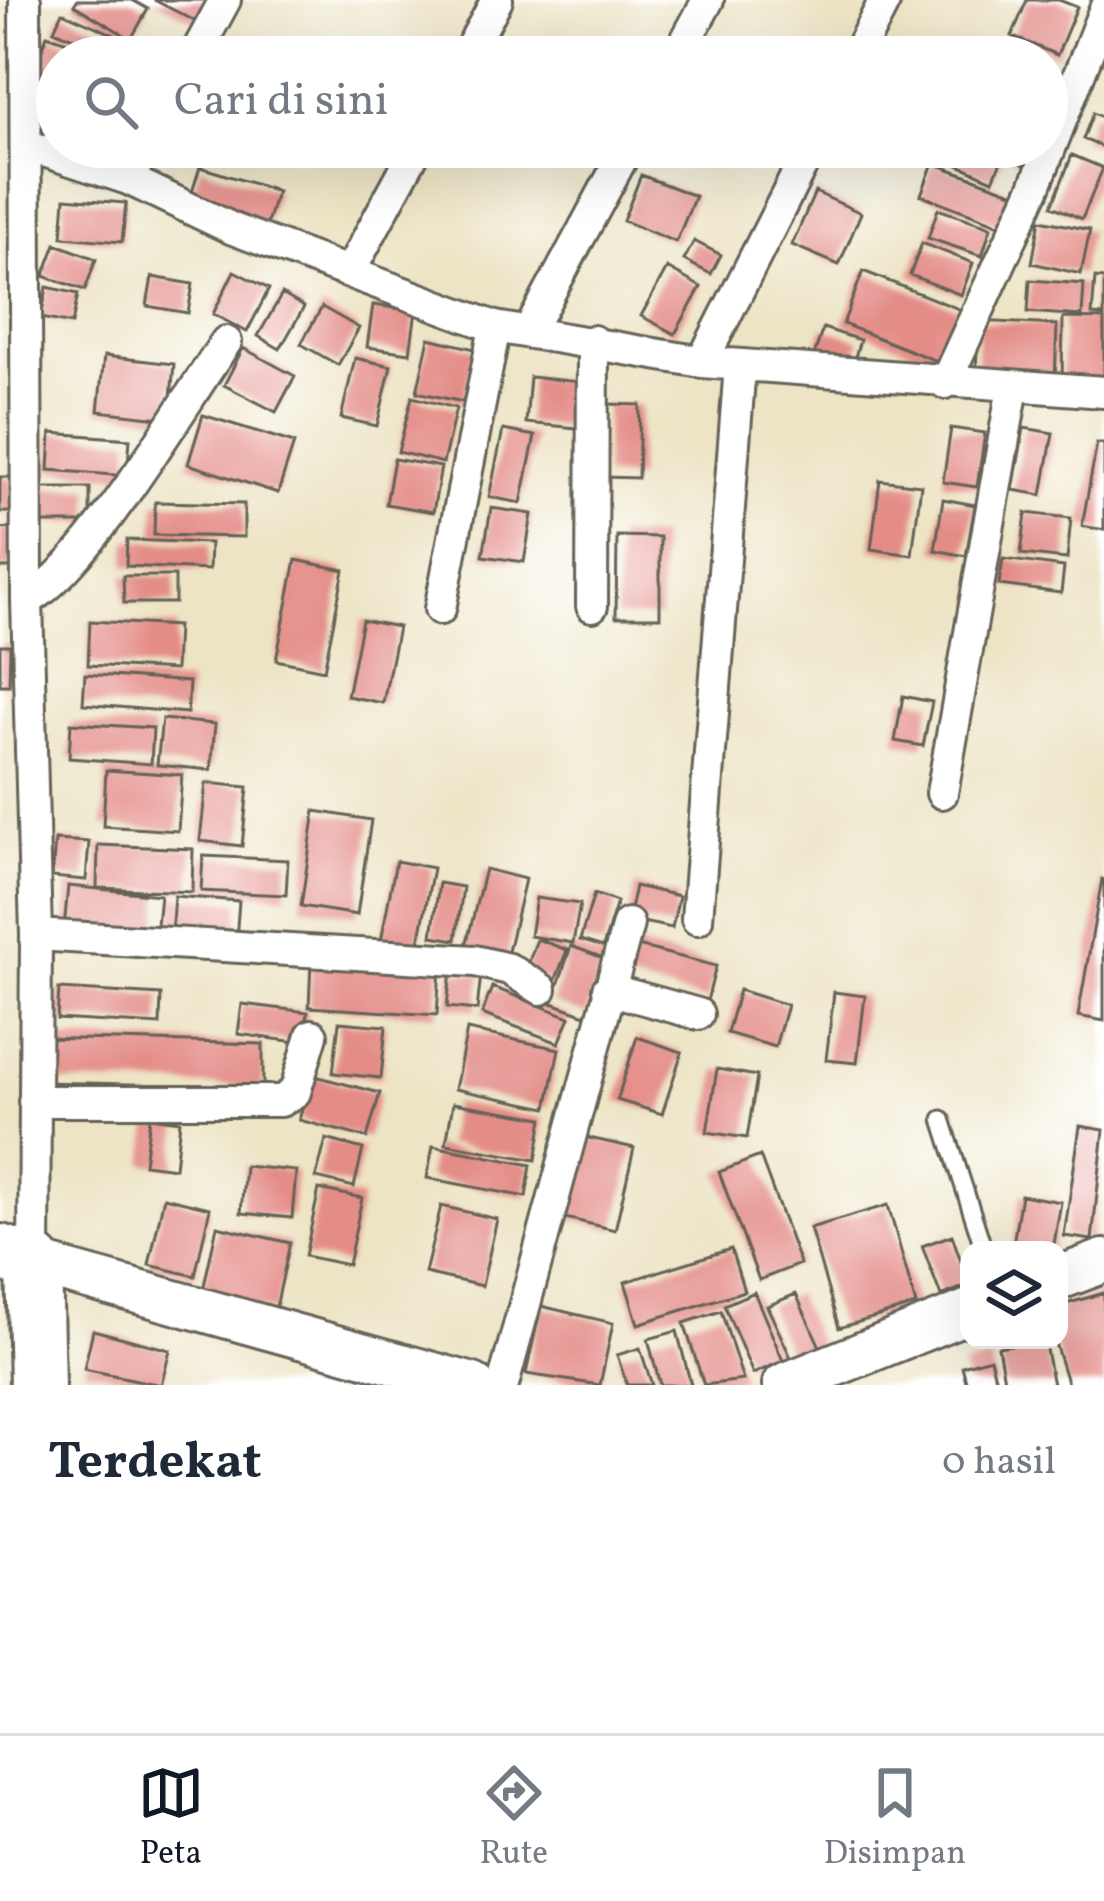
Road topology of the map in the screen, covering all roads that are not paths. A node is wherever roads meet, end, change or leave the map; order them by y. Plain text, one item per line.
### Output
1 (25, 0) edge
2 (225, 0) edge
3 (496, 0) edge
4 (708, 0) edge
5 (885, 0) edge
6 (1104, 11) edge
7 (205, 36) edge
8 (477, 36) edge
9 (688, 36) edge
10 (867, 36) edge
11 (1068, 103) edge
12 (29, 146) junction
13 (36, 148) edge
14 (95, 168) edge
15 (134, 168) edge
16 (406, 168) edge
17 (617, 168) edge
18 (800, 168) edge
19 (1042, 168) edge
20 (128, 179) junction
21 (349, 273) junction
22 (495, 327) junction
23 (528, 333) junction
24 (593, 341) junction
25 (226, 342) dead end
26 (702, 362) junction
27 (740, 366) junction
28 (944, 383) junction
29 (1013, 387) junction
30 (1104, 392) edge
31 (27, 599) junction
32 (592, 606) dead end
33 (440, 609) dead end
34 (942, 793) dead end
35 (697, 919) dead end
36 (628, 924) dead end
37 (36, 935) junction
38 (541, 989) dead end
39 (608, 989) junction
40 (698, 1014) dead end
41 (312, 1036) dead end
42 (34, 1101) junction
43 (941, 1119) dead end
44 (981, 1241) edge
45 (17, 1257) edge
46 (1104, 1261) edge
47 (1068, 1274) edge
48 (960, 1315) edge
49 (37, 1385) edge
50 (473, 1385) edge
51 (503, 1385) edge
52 (784, 1385) edge

1 - 12 street
2 - 7 street
3 - 8 street
4 - 9 street
5 - 10 street
6 - 11 street
12 - 13 street
12 - 31 street
14 - 20 street
15 - 20 street
16 - 21 street
17 - 23 street
18 - 26 street
19 - 28 street
20 - 21 street
21 - 22 street
22 - 23 street
22 - 33 street
23 - 24 street
24 - 26 street
24 - 32 street
25 - 31 street
26 - 27 street
27 - 28 street
27 - 35 street
28 - 29 street
29 - 30 street
29 - 34 street
31 - 37 street
36 - 39 street
37 - 38 street
37 - 42 street
39 - 40 street
39 - 51 street
41 - 42 street
42 - 45 street
43 - 44 lane
45 - 49 highway
45 - 50 main road
46 - 47 main road
48 - 52 main road

